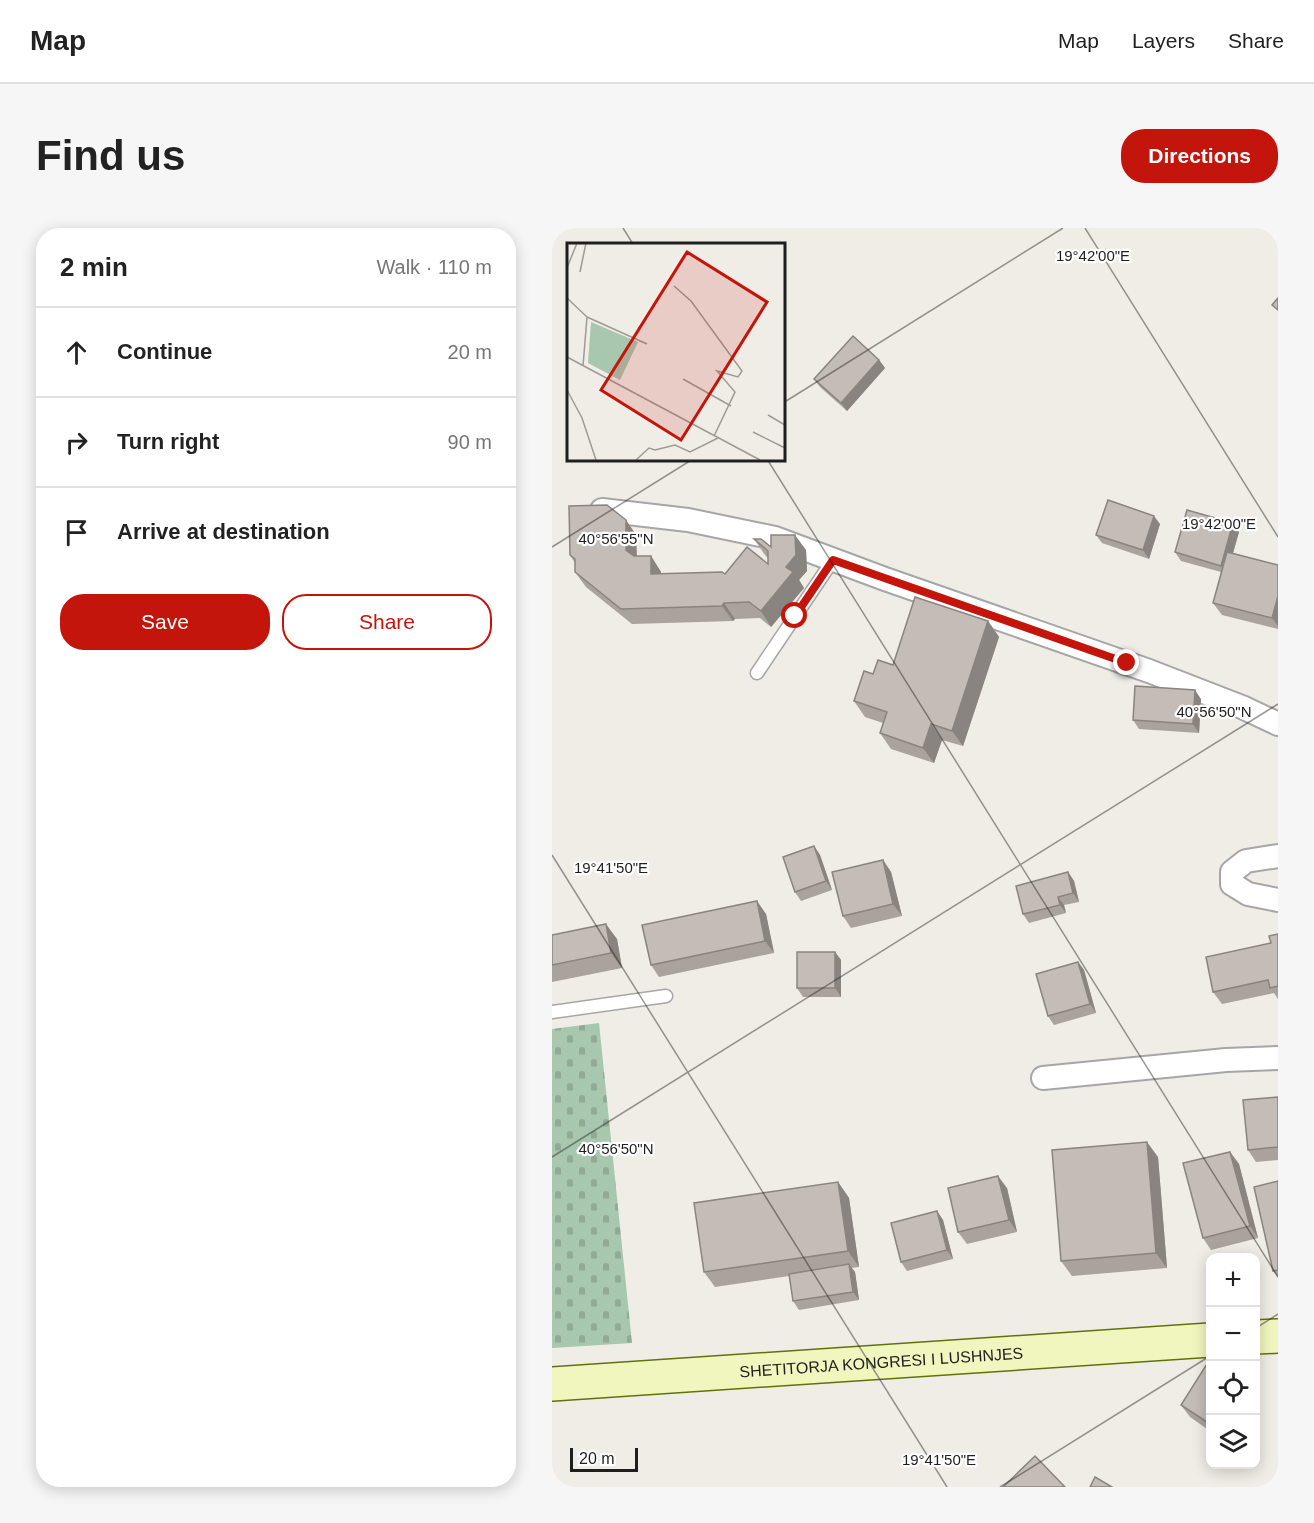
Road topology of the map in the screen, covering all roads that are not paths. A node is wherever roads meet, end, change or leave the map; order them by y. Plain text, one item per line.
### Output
1 (602, 510) edge
2 (833, 560) junction
3 (757, 673) dead end
4 (1278, 724) edge
5 (1278, 856) edge
6 (1278, 900) edge
7 (666, 996) dead end
8 (552, 1012) edge
9 (1278, 1058) edge
10 (1043, 1078) dead end
11 (1278, 1336) edge
12 (1260, 1337) edge
13 (1206, 1340) edge
14 (552, 1384) edge

1 - 2 street
2 - 3 lane
2 - 4 street
5 - 6 street
7 - 8 lane
9 - 10 street
11 - 12 main road
13 - 14 main road, SHETITORJA KONGRESI I LUSHNJES

